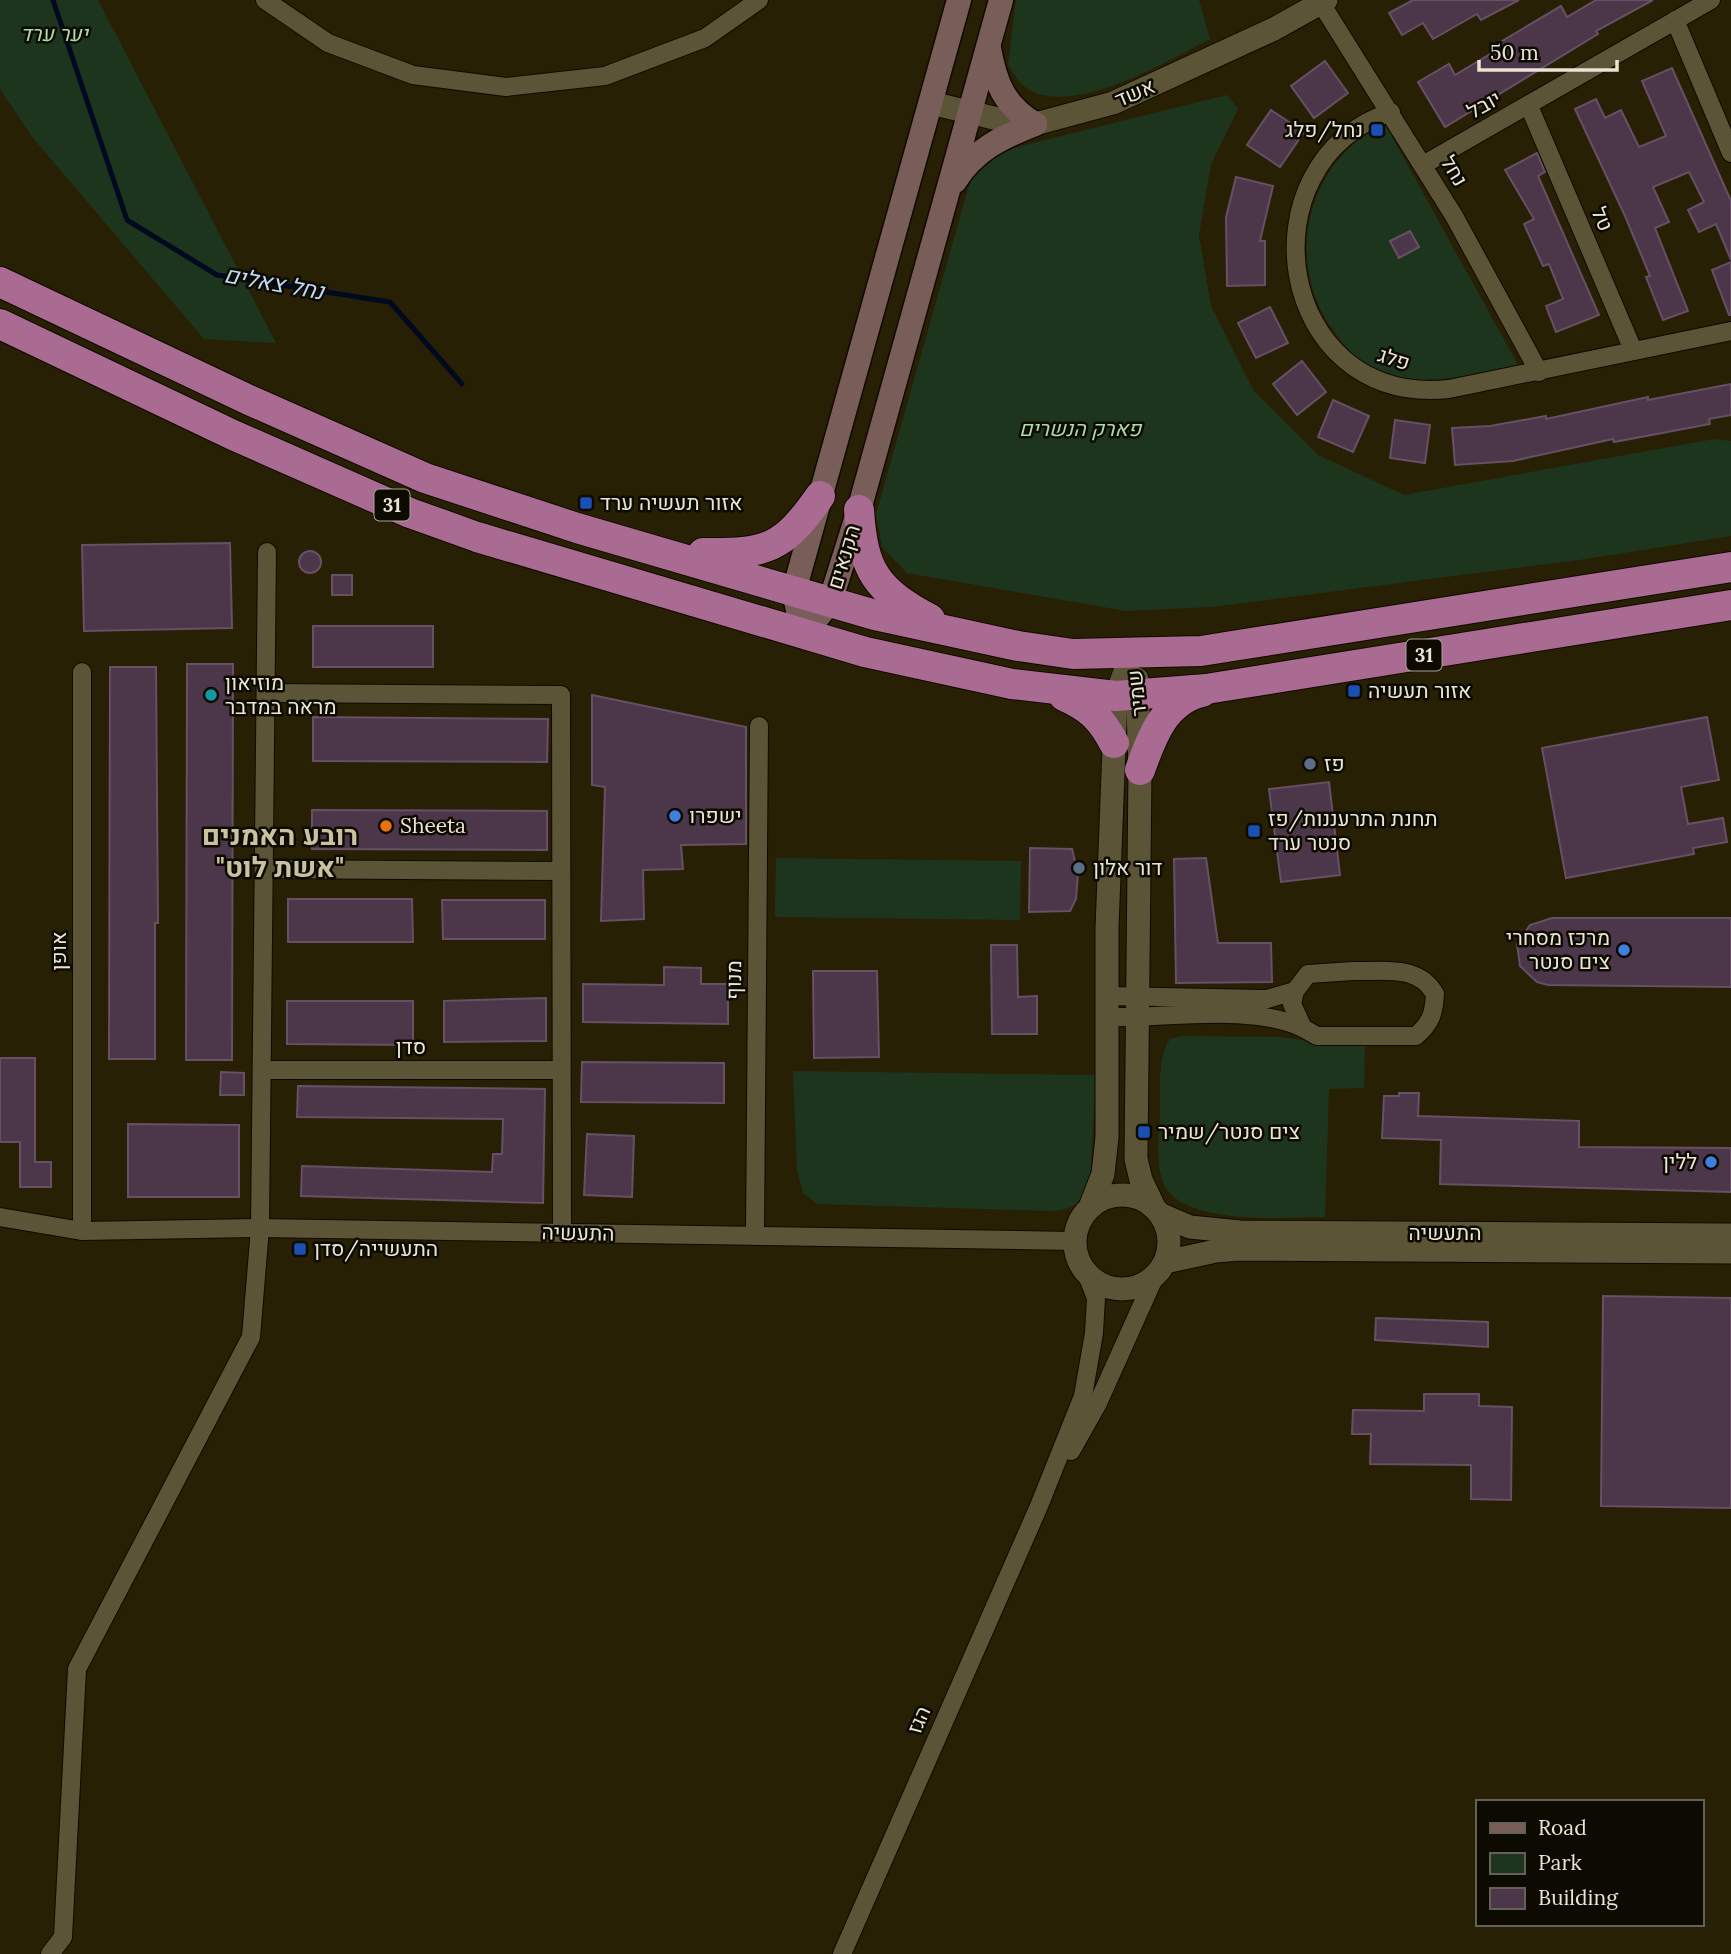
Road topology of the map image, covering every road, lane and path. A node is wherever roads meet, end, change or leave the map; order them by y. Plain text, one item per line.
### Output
1 (265, 0) edge
2 (759, 0) edge
3 (959, 0) edge
4 (1000, 0) edge
5 (1711, 0) edge
6 (1322, 1) edge
7 (1675, 20) junction
8 (989, 44) junction
9 (931, 103) junction
10 (1529, 106) junction
11 (1391, 112) junction
12 (969, 114) junction
13 (1035, 124) junction
14 (1731, 153) edge
15 (1423, 165) junction
16 (946, 198) junction
17 (0, 282) edge
18 (0, 324) edge
19 (1731, 331) edge
20 (1633, 350) junction
21 (1539, 372) junction
22 (820, 496) junction
23 (859, 510) junction
24 (267, 552) dead end
25 (663, 552) junction
26 (1731, 567) edge
27 (794, 591) junction
28 (830, 602) junction
29 (1731, 605) edge
30 (803, 635) junction
31 (965, 637) junction
32 (1132, 652) junction
33 (82, 672) dead end
34 (1227, 686) junction
35 (1044, 688) junction
36 (266, 693) junction
37 (1128, 696) junction
38 (759, 726) dead end
39 (1114, 743) junction
40 (1140, 770) junction
41 (264, 869) junction
42 (561, 871) junction
43 (1296, 991) junction
44 (1106, 1007) junction
45 (1138, 1007) junction
46 (1303, 1028) junction
47 (262, 1070) junction
48 (561, 1070) junction
49 (1091, 1205) junction
50 (1157, 1210) junction
51 (0, 1217) edge
52 (260, 1228) junction
53 (82, 1230) junction
54 (562, 1233) junction
55 (1731, 1235) edge
56 (755, 1236) junction
57 (1073, 1241) junction
58 (1731, 1252) edge
59 (1160, 1269) junction
60 (1087, 1275) junction
61 (1039, 1506) junction
62 (50, 1954) edge
63 (842, 1954) edge

1 - 2 street
3 - 9 main road, הקנאים
4 - 8 main road, הקנאים
5 - 7 street, יובל
6 - 11 street, נחל
6 - 13 street, אשד
7 - 10 street, יובל
7 - 14 street
8 - 12 main road, הקנאים
8 - 13 main road
9 - 12 street, אשד
9 - 22 main road, הקנאים
10 - 15 street, יובל
10 - 20 street, טל
11 - 15 street, נחל
11 - 21 street, פלג
12 - 13 street, אשד
12 - 16 main road, הקנאים
13 - 16 main road
15 - 21 street, נחל
16 - 23 main road, הקנאים
17 - 25 highway, 31
18 - 30 highway, 31
19 - 20 street, פלג
20 - 21 street, פלג
22 - 25 highway
22 - 27 main road, הקנאים
23 - 28 main road, הקנאים
23 - 31 highway
24 - 36 street
25 - 27 highway, 31
26 - 32 highway, 31
27 - 28 highway, 31
27 - 30 main road, הקנאים
28 - 30 main road, הקנאים
28 - 31 highway, 31
29 - 34 highway, 31
30 - 35 highway, 31
31 - 32 highway, 31
32 - 37 street, שמיר
33 - 53 street, אופן
34 - 37 highway, 31
34 - 40 highway
35 - 37 highway, 31
35 - 39 highway
36 - 41 street
36 - 42 street
37 - 39 street, שמיר
37 - 40 street, שמיר
38 - 56 street, מנוף
39 - 44 street, שמיר
40 - 45 street, שמיר
41 - 42 street
41 - 47 street
42 - 48 street
43 - 45 street
43 - 46 street
43 - 46 street
44 - 45 street
44 - 49 street, שמיר
45 - 46 street
45 - 50 street, שמיר
47 - 48 street, סדן
47 - 52 street
48 - 54 street
49 - 50 street
49 - 57 street
50 - 55 street, התעשיה
50 - 59 street
51 - 53 street, התעשיה
52 - 53 street, התעשיה
52 - 54 street, התעשיה
52 - 62 street
54 - 56 street, התעשיה
56 - 57 street, התעשיה
57 - 60 street
58 - 59 street, התעשיה
59 - 60 street
59 - 61 street, הגז
60 - 61 street, הגז
61 - 63 street, הגז

